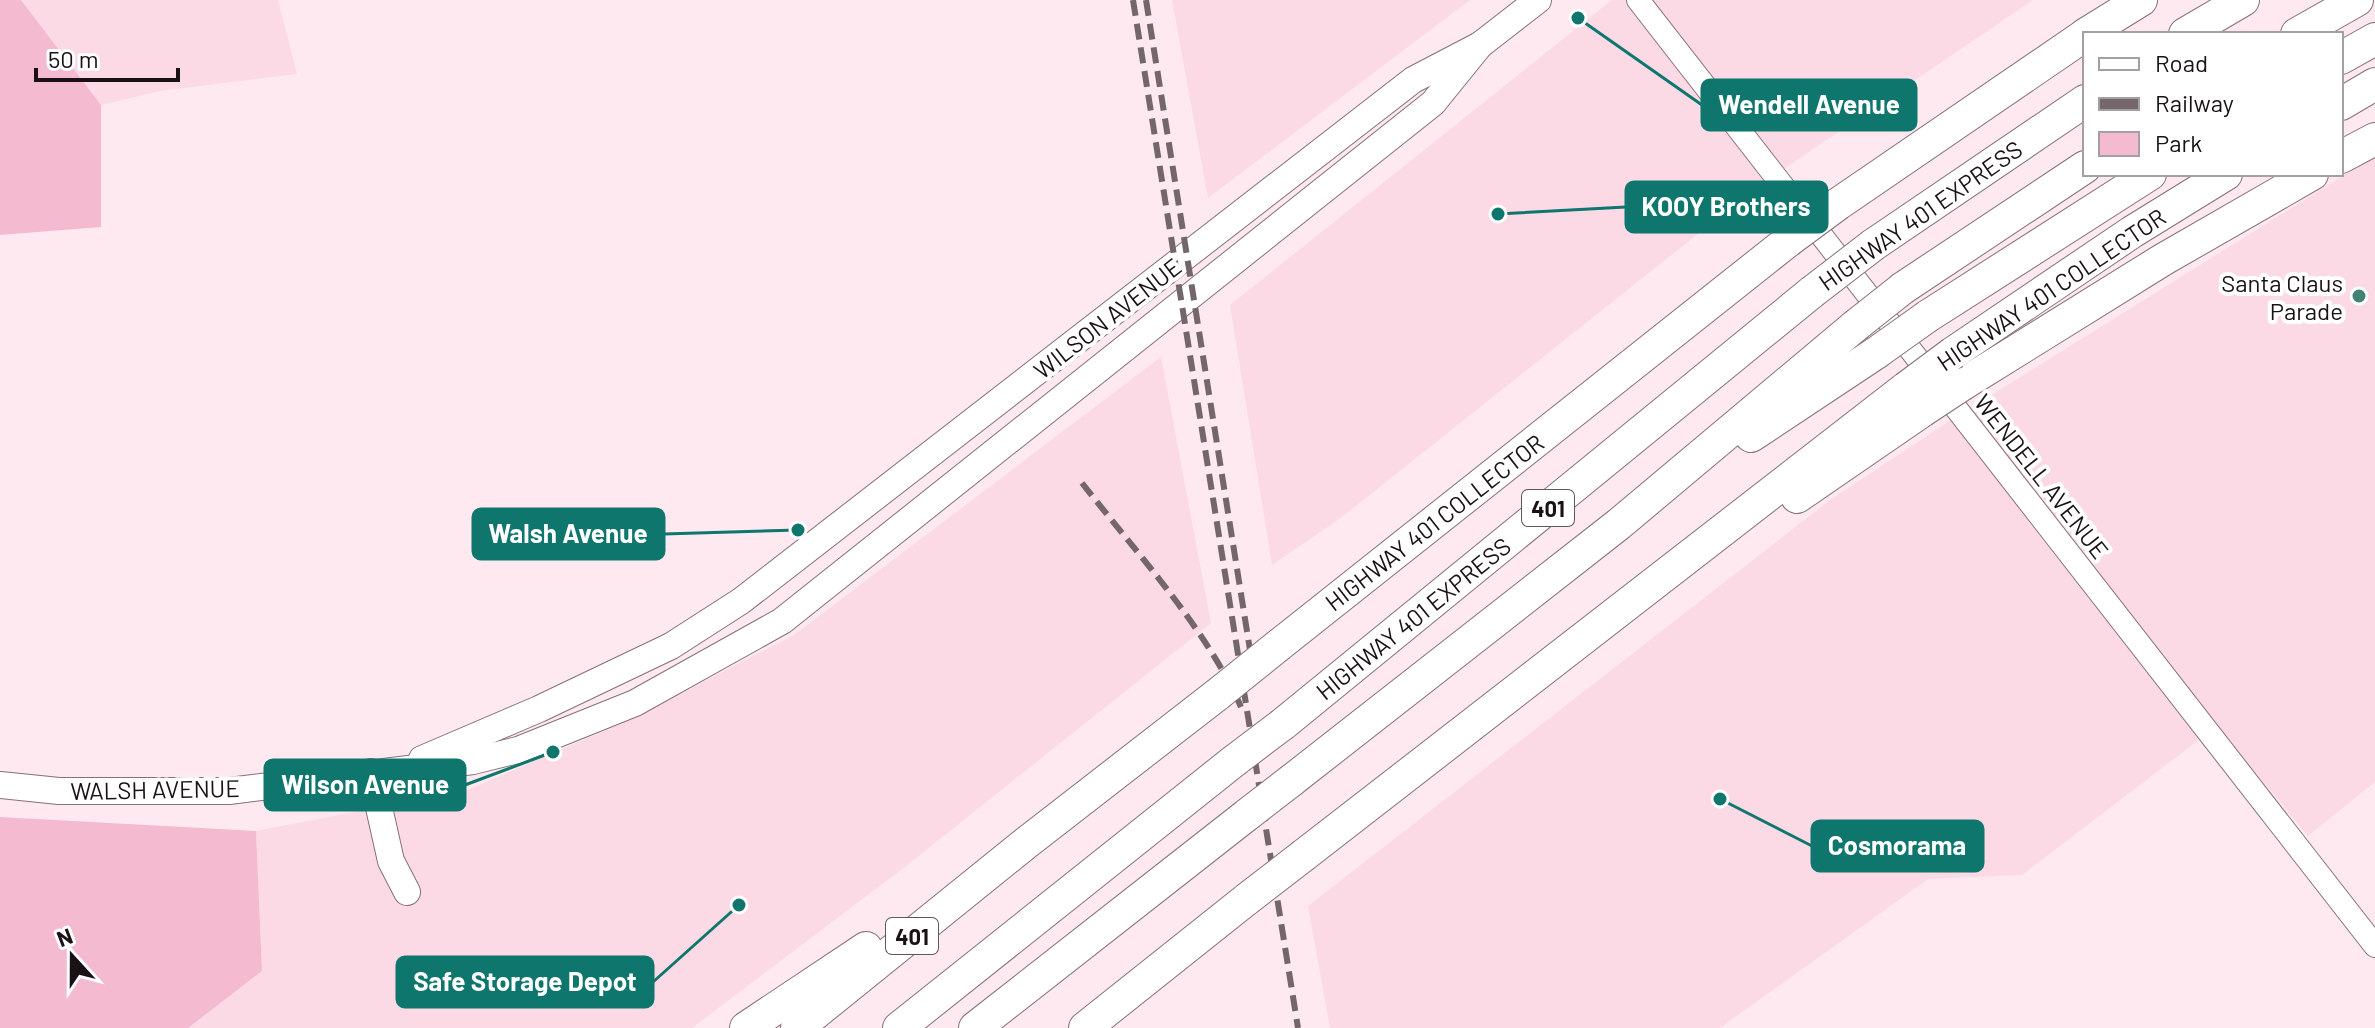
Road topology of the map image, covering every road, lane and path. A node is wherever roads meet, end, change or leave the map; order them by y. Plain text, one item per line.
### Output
1 (1538, 0) edge
2 (1638, 0) edge
3 (2141, 0) edge
4 (2243, 0) edge
5 (2357, 0) edge
6 (2089, 32) edge
7 (2188, 32) edge
8 (2301, 32) edge
9 (2083, 36) edge
10 (2375, 39) edge
11 (1480, 45) junction
12 (2343, 57) edge
13 (2375, 84) edge
14 (2083, 102) edge
15 (2343, 103) edge
16 (2375, 139) edge
17 (2343, 156) edge
18 (2083, 168) edge
19 (2147, 176) edge
20 (2223, 176) edge
21 (2309, 176) edge
22 (1914, 399) junction
23 (1619, 524) junction
24 (741, 601) joint
25 (782, 621) joint
26 (404, 767) junction
27 (371, 772) junction
28 (0, 785) edge
29 (1026, 843) junction
30 (407, 892) dead end
31 (2375, 946) edge
32 (746, 1028) edge
33 (797, 1028) edge
34 (899, 1028) edge
35 (975, 1028) edge
36 (1085, 1028) edge

1 - 11 main road, WILSON AVENUE
2 - 31 street, WENDELL AVENUE
3 - 6 highway, HIGHWAY 401 COLLECTOR / 401
4 - 7 highway
5 - 8 highway
9 - 29 highway, HIGHWAY 401 COLLECTOR / 401, bridge
10 - 12 highway
11 - 24 main road, WILSON AVENUE
11 - 25 main road, WILSON AVENUE
13 - 15 highway
14 - 34 highway, HIGHWAY 401 EXPRESS / 401, bridge
16 - 17 highway
18 - 23 highway, HIGHWAY 401 EXPRESS / 401, bridge
19 - 23 highway, bridge
20 - 22 highway, HIGHWAY 401 COLLECTOR, bridge
21 - 22 highway, bridge
22 - 36 highway, bridge
23 - 35 highway, HIGHWAY 401 EXPRESS / 401, bridge
24 - 26 main road, WALSH AVENUE
25 - 26 main road, WALSH AVENUE
26 - 27 main road, WALSH AVENUE
27 - 28 main road, WALSH AVENUE
27 - 30 main road
29 - 32 highway
29 - 33 highway, HIGHWAY 401 COLLECTOR / 401

